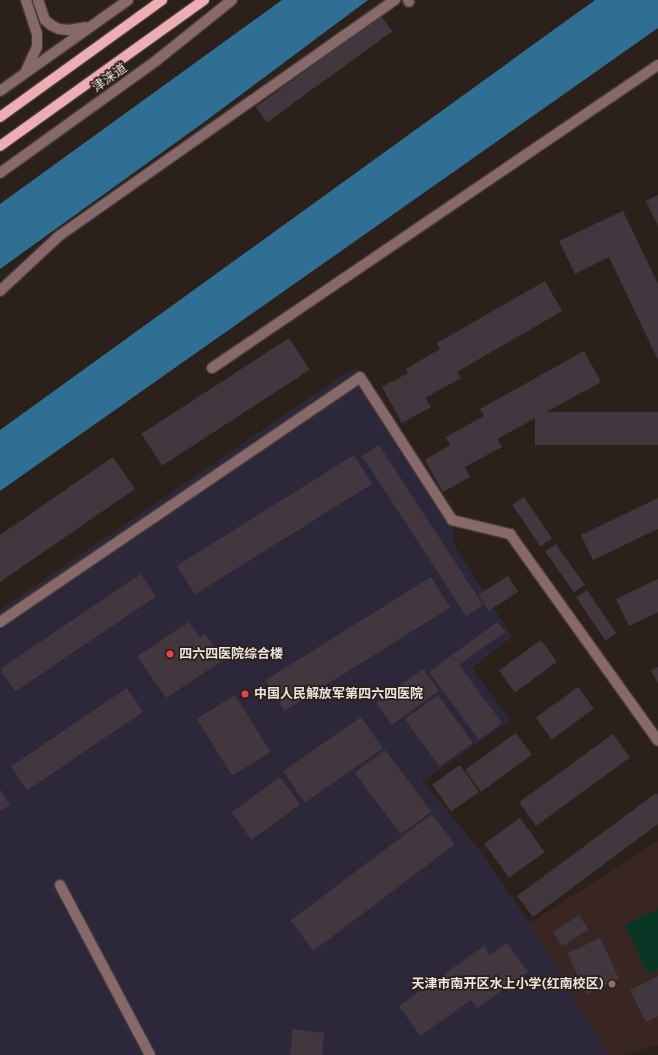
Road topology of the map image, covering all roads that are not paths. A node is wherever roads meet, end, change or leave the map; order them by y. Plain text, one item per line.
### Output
1 (26, 0) edge
2 (38, 0) edge
3 (128, 0) edge
4 (162, 0) edge
5 (204, 0) edge
6 (232, 0) edge
7 (395, 0) edge
8 (92, 25) junction
9 (658, 65) edge
10 (25, 73) junction
11 (0, 92) edge
12 (0, 117) edge
13 (0, 146) edge
14 (0, 173) edge
15 (0, 291) edge
16 (212, 368) dead end
17 (0, 622) edge
18 (658, 741) edge
19 (60, 885) dead end
20 (150, 1055) edge

1 - 10 street
2 - 8 street
3 - 8 street
4 - 12 main road
5 - 13 main road
6 - 14 street, 津涞道
7 - 15 street
8 - 10 street
9 - 16 street
10 - 11 street
17 - 18 street
19 - 20 street

